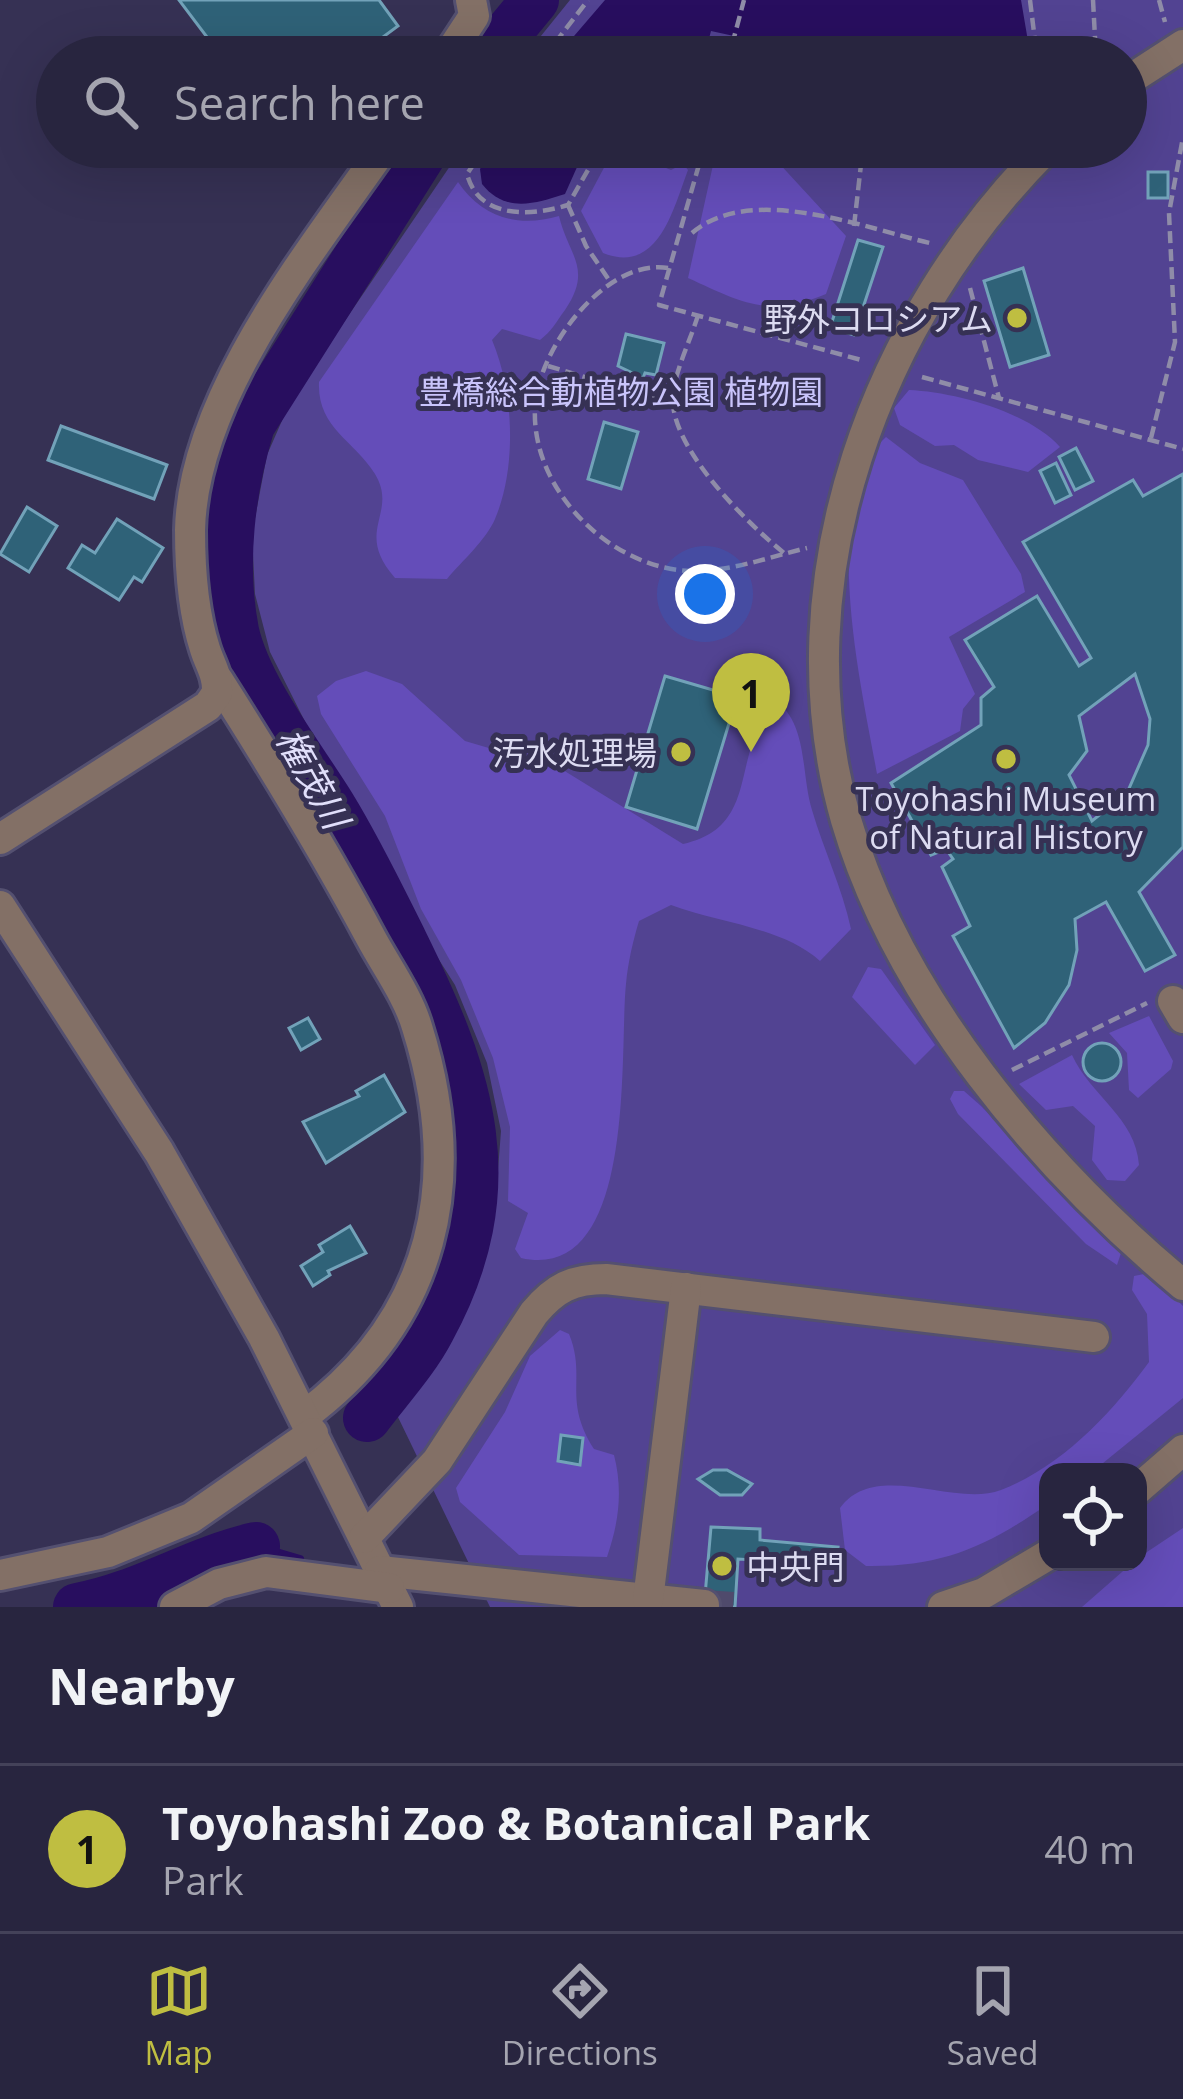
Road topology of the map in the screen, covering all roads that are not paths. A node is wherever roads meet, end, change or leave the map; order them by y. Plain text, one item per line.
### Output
1 (471, 0) edge
2 (461, 36) edge
3 (1183, 45) edge
4 (1147, 68) edge
5 (369, 168) edge
6 (1030, 168) edge
7 (218, 680) junction
8 (0, 839) edge
9 (0, 906) edge
10 (1183, 1285) edge
11 (686, 1288) junction
12 (1094, 1336) dead end
13 (308, 1425) junction
14 (1183, 1450) edge
15 (1147, 1482) edge
16 (364, 1538) junction
17 (1039, 1562) edge
18 (0, 1575) edge
19 (389, 1589) edge
20 (648, 1600) junction
21 (986, 1600) edge
22 (704, 1605) edge
23 (176, 1607) edge
24 (944, 1607) edge

1 - 2 street
3 - 4 street
5 - 7 street
6 - 10 street
7 - 8 street
7 - 13 street
9 - 13 street
11 - 12 street
11 - 16 street
11 - 20 street
13 - 16 street
13 - 18 street
14 - 15 street
16 - 19 street
17 - 21 street
19 - 20 street
19 - 23 street
20 - 22 street
21 - 24 street

